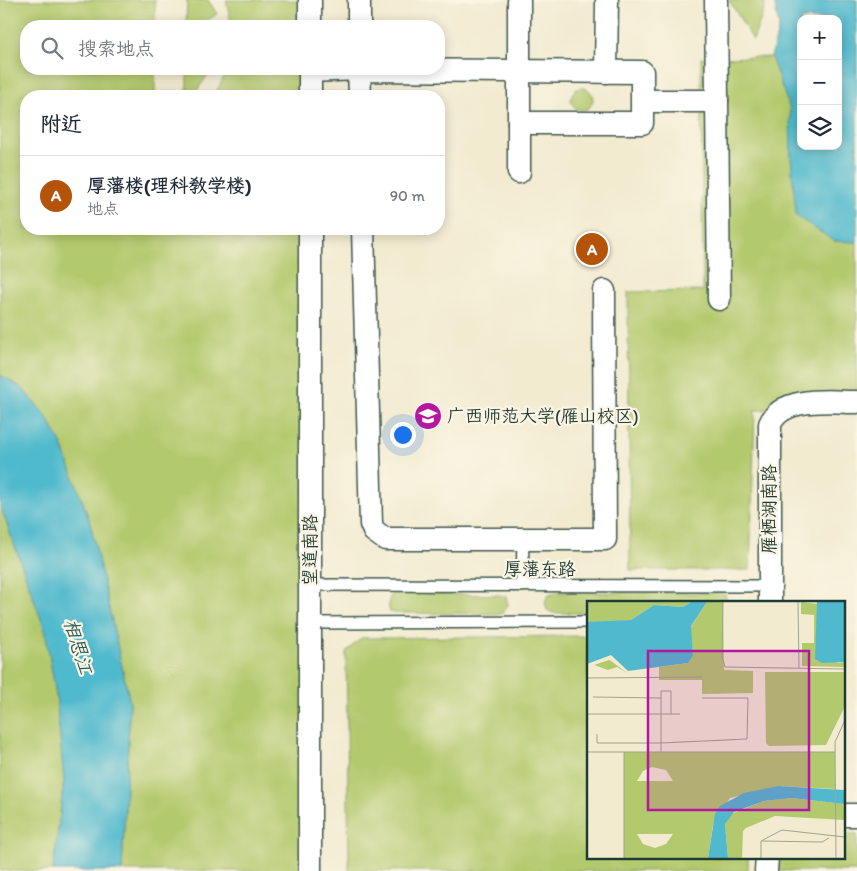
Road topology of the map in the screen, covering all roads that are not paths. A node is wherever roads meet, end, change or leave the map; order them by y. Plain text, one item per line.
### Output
1 (310, 0) edge
2 (359, 0) edge
3 (519, 0) edge
4 (607, 0) edge
5 (716, 0) edge
6 (310, 20) edge
7 (359, 20) edge
8 (445, 70) edge
9 (519, 71) junction
10 (606, 72) junction
11 (310, 75) edge
12 (359, 75) edge
13 (310, 90) edge
14 (360, 90) edge
15 (642, 101) dead end
16 (717, 101) junction
17 (519, 123) junction
18 (519, 172) dead end
19 (310, 235) edge
20 (363, 235) edge
21 (604, 291) dead end
22 (719, 299) dead end
23 (857, 402) edge
24 (522, 539) junction
25 (310, 585) junction
26 (522, 586) junction
27 (770, 594) edge
28 (587, 622) edge
29 (310, 623) junction
30 (844, 815) edge
31 (857, 815) edge
32 (767, 858) edge
33 (310, 871) edge
34 (766, 871) edge

1 - 6 street
2 - 7 street
3 - 9 street
4 - 10 street
5 - 16 street
8 - 9 street
9 - 10 street
9 - 17 street
10 - 17 street
11 - 13 street
12 - 14 street
15 - 16 street
16 - 22 street
17 - 18 street
19 - 25 street, 望道南路
20 - 24 street
21 - 24 street
23 - 27 street, 雁栖湖南路
24 - 26 lane
25 - 26 lane, 厚藩东路
25 - 29 street, 望道南路
26 - 27 lane, 厚藩东路
28 - 29 lane
29 - 33 street, 望道南路
30 - 31 street
32 - 34 street

